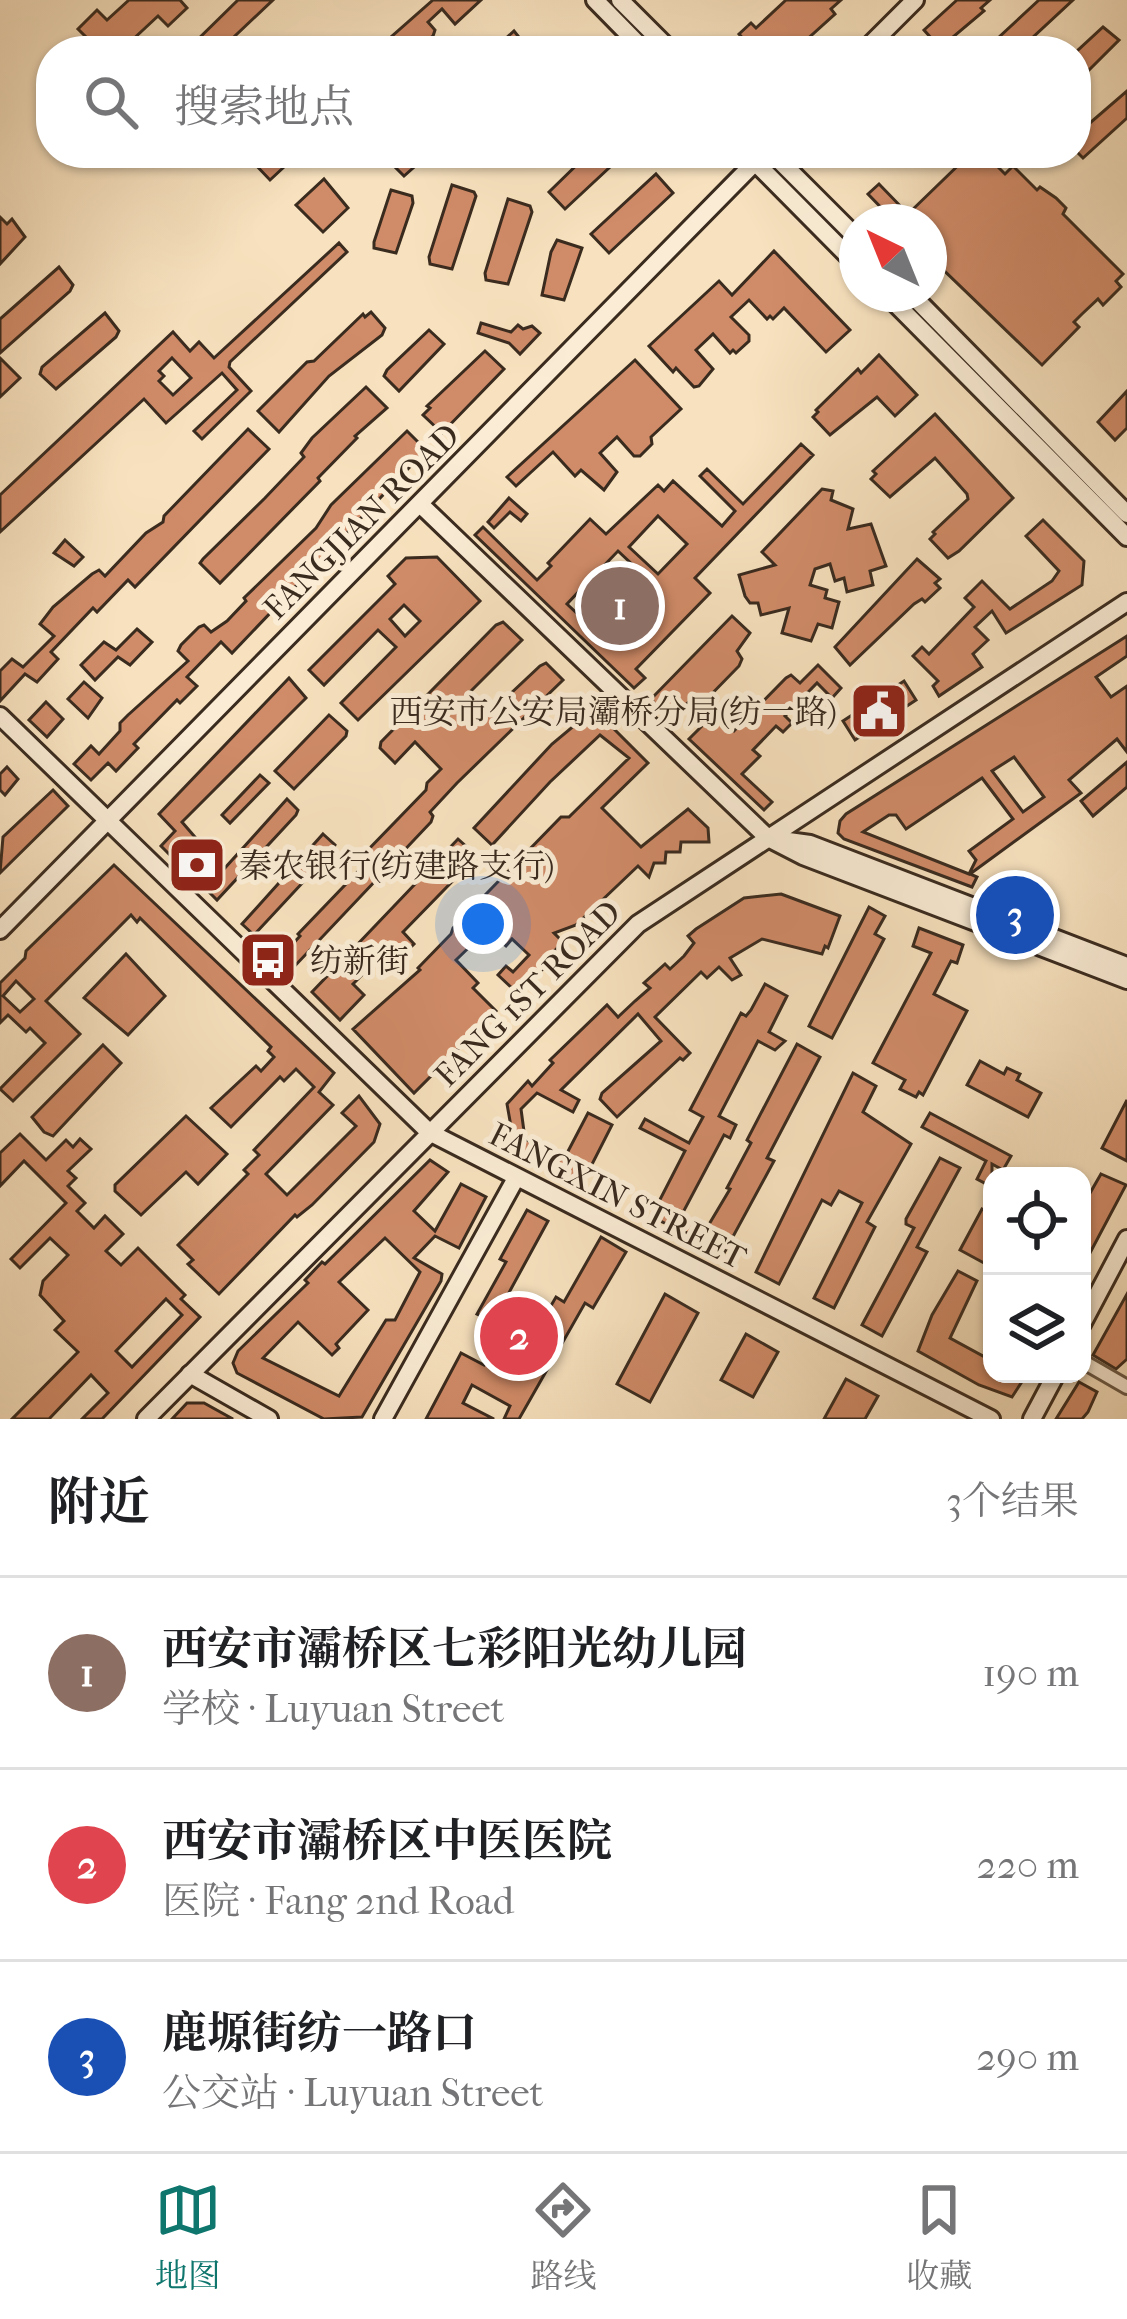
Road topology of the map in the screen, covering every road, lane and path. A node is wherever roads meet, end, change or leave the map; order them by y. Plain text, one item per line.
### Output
1 (595, 0) edge
2 (620, 0) edge
3 (915, 0) edge
4 (630, 36) edge
5 (656, 36) edge
6 (879, 36) edge
7 (746, 168) edge
8 (771, 168) edge
9 (774, 168) edge
10 (839, 223) edge
11 (839, 245) edge
12 (904, 312) edge
13 (929, 312) edge
14 (420, 504) junction
15 (1127, 514) edge
16 (1127, 537) edge
17 (1127, 602) edge
18 (0, 716) edge
19 (106, 821) junction
20 (768, 838) junction
21 (0, 930) edge
22 (1127, 965) edge
23 (1127, 980) edge
24 (429, 1132) junction
25 (516, 1178) junction
26 (1127, 1240) edge
27 (1091, 1307) edge
28 (1091, 1366) edge
29 (190, 1374) junction
30 (1051, 1383) edge
31 (1127, 1387) edge
32 (146, 1419) edge
33 (269, 1419) edge
34 (383, 1419) edge
35 (991, 1419) edge
36 (1032, 1419) edge

1 - 4 street
2 - 5 street
3 - 6 street
7 - 14 street, FANGJIAN ROAD
8 - 11 street
9 - 10 street
12 - 16 street
13 - 15 street
14 - 19 street, FANGJIAN ROAD
14 - 20 street
17 - 20 street, FANG 1ST ROAD
18 - 19 street, FANGXIN STREET
19 - 21 street, FANGJIAN ROAD
19 - 24 street, FANGXIN STREET
20 - 22 street
20 - 23 street
20 - 24 street, FANG 1ST ROAD
24 - 25 street, FANGXIN STREET
24 - 29 street, FANG 1ST ROAD
25 - 34 street
25 - 35 street, FANGXIN STREET
26 - 27 street
28 - 31 street
29 - 32 street, FANG 1ST ROAD
29 - 33 street
30 - 36 street

